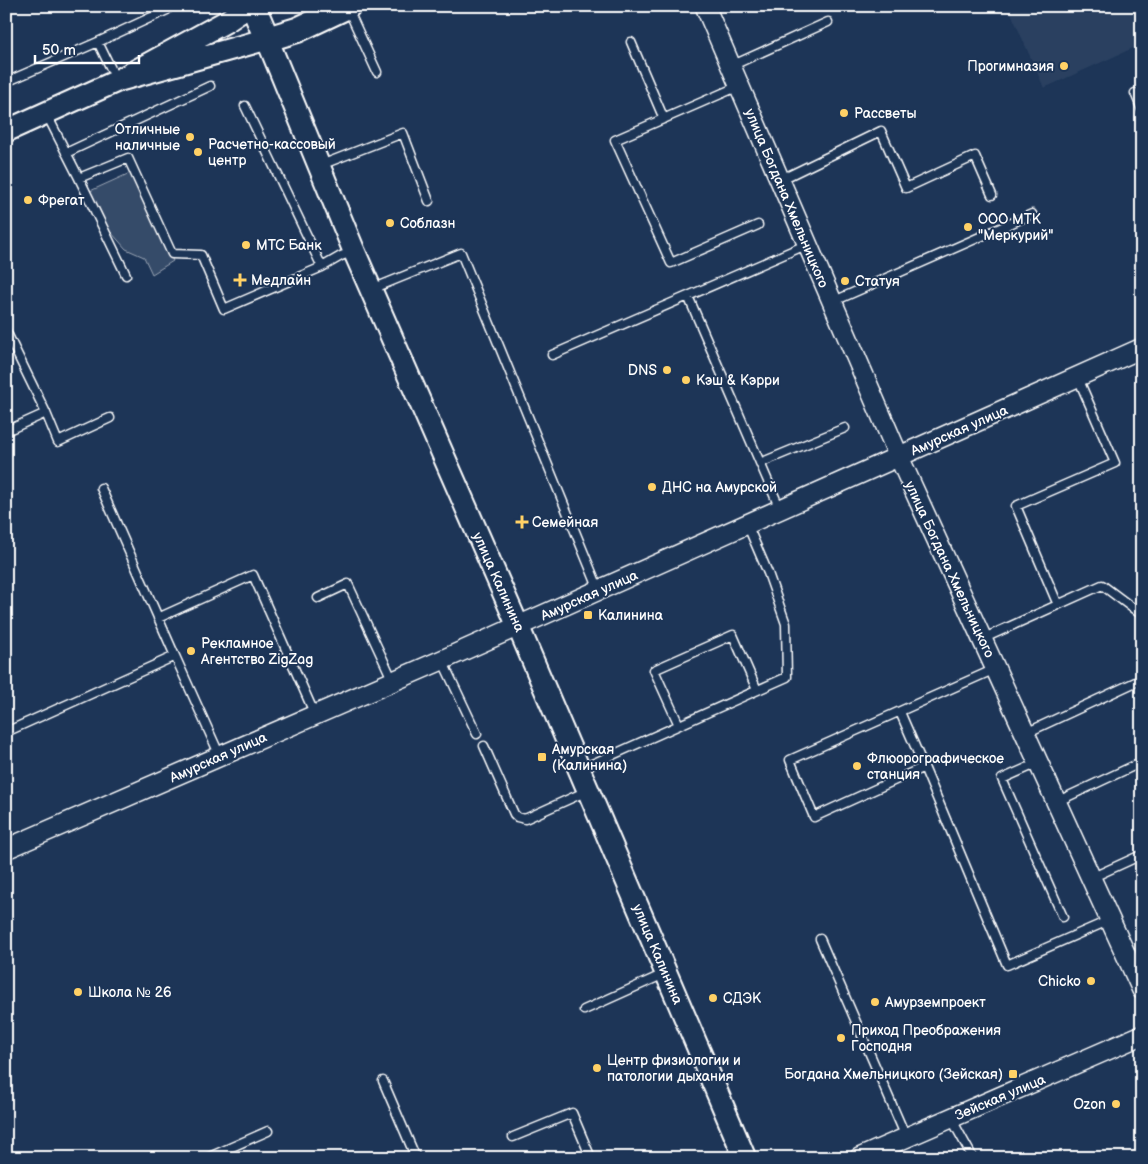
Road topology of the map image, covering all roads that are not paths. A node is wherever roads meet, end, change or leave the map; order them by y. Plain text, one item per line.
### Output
1 (165, 6) edge
2 (249, 6) edge
3 (253, 6) edge
4 (348, 6) edge
5 (705, 6) edge
6 (828, 22) dead end
7 (267, 39) junction
8 (98, 42) junction
9 (631, 42) dead end
10 (731, 66) junction
11 (377, 72) dead end
12 (117, 81) junction
13 (6, 82) edge
14 (210, 86) dead end
15 (739, 86) junction
16 (1135, 93) dead end
17 (245, 106) dead end
18 (1142, 110) edge
19 (46, 113) junction
20 (664, 119) junction
21 (6, 131) edge
22 (66, 153) junction
23 (319, 166) junction
24 (79, 178) junction
25 (780, 180) junction
26 (992, 195) dead end
27 (429, 201) dead end
28 (1032, 214) dead end
29 (758, 225) dead end
30 (808, 244) junction
31 (354, 251) junction
32 (322, 267) junction
33 (126, 275) dead end
34 (370, 289) junction
35 (688, 296) junction
36 (832, 302) junction
37 (6, 331) edge
38 (9, 345) edge
39 (1142, 348) edge
40 (552, 355) dead end
41 (1077, 377) junction
42 (46, 413) junction
43 (110, 418) dead end
44 (845, 428) dead end
45 (6, 431) edge
46 (898, 457) junction
47 (760, 463) junction
48 (100, 488) dead end
49 (780, 510) junction
50 (747, 524) junction
51 (599, 590) junction
52 (318, 598) dead end
53 (1058, 605) junction
54 (1142, 615) edge
55 (158, 618) junction
56 (518, 626) junction
57 (982, 639) junction
58 (175, 656) junction
59 (442, 660) junction
60 (995, 669) junction
61 (1142, 679) edge
62 (393, 681) junction
63 (757, 690) junction
64 (900, 712) dead end
65 (314, 715) junction
66 (679, 725) junction
67 (6, 732) edge
68 (1025, 733) junction
69 (477, 734) dead end
70 (484, 746) dead end
71 (220, 756) junction
72 (1142, 762) edge
73 (1038, 763) junction
74 (924, 767) junction
75 (579, 770) junction
76 (588, 791) junction
77 (1056, 802) junction
78 (6, 849) edge
79 (1139, 856) dead end
80 (1090, 878) junction
81 (1063, 917) dead end
82 (1110, 920) junction
83 (820, 938) dead end
84 (666, 973) junction
85 (1142, 990) edge
86 (584, 1010) dead end
87 (1142, 1035) edge
88 (383, 1080) dead end
89 (951, 1118) junction
90 (268, 1131) dead end
91 (513, 1137) dead end
92 (906, 1137) junction
93 (207, 1158) edge
94 (416, 1158) edge
95 (591, 1158) edge
96 (744, 1158) edge
97 (859, 1158) edge
98 (973, 1158) edge

1 - 8 lane
2 - 12 main road
3 - 7 main road, улица Калинина
4 - 7 main road
4 - 11 lane
5 - 10 street, улица Богдана Хмельницкого
6 - 10 lane
7 - 12 main road
7 - 23 main road, улица Калинина
8 - 12 lane
8 - 13 lane
9 - 20 lane
10 - 15 street, улица Богдана Хмельницкого
12 - 19 main road
14 - 22 lane
15 - 20 lane
15 - 25 street, улица Богдана Хмельницкого
16 - 18 lane
17 - 32 lane
19 - 21 main road
19 - 22 lane
20 - 29 lane
22 - 24 lane
23 - 27 lane
23 - 31 main road, улица Калинина
24 - 32 lane
24 - 33 lane
25 - 26 lane
25 - 30 street, улица Богдана Хмельницкого
28 - 36 lane
30 - 35 lane
30 - 36 street, улица Богдана Хмельницкого
31 - 32 lane
31 - 34 main road, улица Калинина
34 - 51 lane
34 - 56 main road, улица Калинина
35 - 40 lane
35 - 47 lane
36 - 46 street, улица Богдана Хмельницкого
37 - 38 lane
38 - 42 lane
39 - 41 street, Амурская улица
41 - 46 street, Амурская улица
41 - 53 lane
42 - 43 lane
42 - 45 lane
44 - 47 lane
46 - 49 street, Амурская улица
46 - 57 street, улица Богдана Хмельницкого
47 - 49 lane
48 - 55 lane
49 - 50 street, Амурская улица
50 - 51 street, Амурская улица
50 - 63 lane
51 - 56 street, Амурская улица
52 - 62 lane
53 - 54 lane
53 - 57 lane
55 - 58 lane
55 - 65 lane
56 - 59 street, Амурская улица
56 - 75 main road, улица Калинина
57 - 60 street, улица Богдана Хмельницкого
58 - 67 lane
58 - 71 lane
59 - 62 street, Амурская улица
59 - 69 lane
60 - 68 street, улица Богдана Хмельницкого
60 - 74 lane
61 - 68 lane
62 - 65 street, Амурская улица
63 - 66 lane
63 - 66 lane
64 - 74 lane
65 - 71 street, Амурская улица
66 - 75 lane
68 - 73 street, улица Богдана Хмельницкого
70 - 76 lane
71 - 78 street, Амурская улица
72 - 77 lane
73 - 77 street, улица Богдана Хмельницкого
73 - 81 lane
74 - 82 lane
75 - 76 main road, улица Калинина
76 - 84 main road, улица Калинина
77 - 80 street, улица Богдана Хмельницкого
79 - 80 lane
80 - 82 street, улица Богдана Хмельницкого
82 - 85 street, улица Богдана Хмельницкого
83 - 92 lane
84 - 86 lane
84 - 96 main road, улица Калинина
87 - 89 street, Зейская улица
88 - 94 lane
89 - 92 street, Зейская улица
89 - 98 lane
90 - 93 lane
91 - 95 lane
92 - 97 street, Зейская улица

